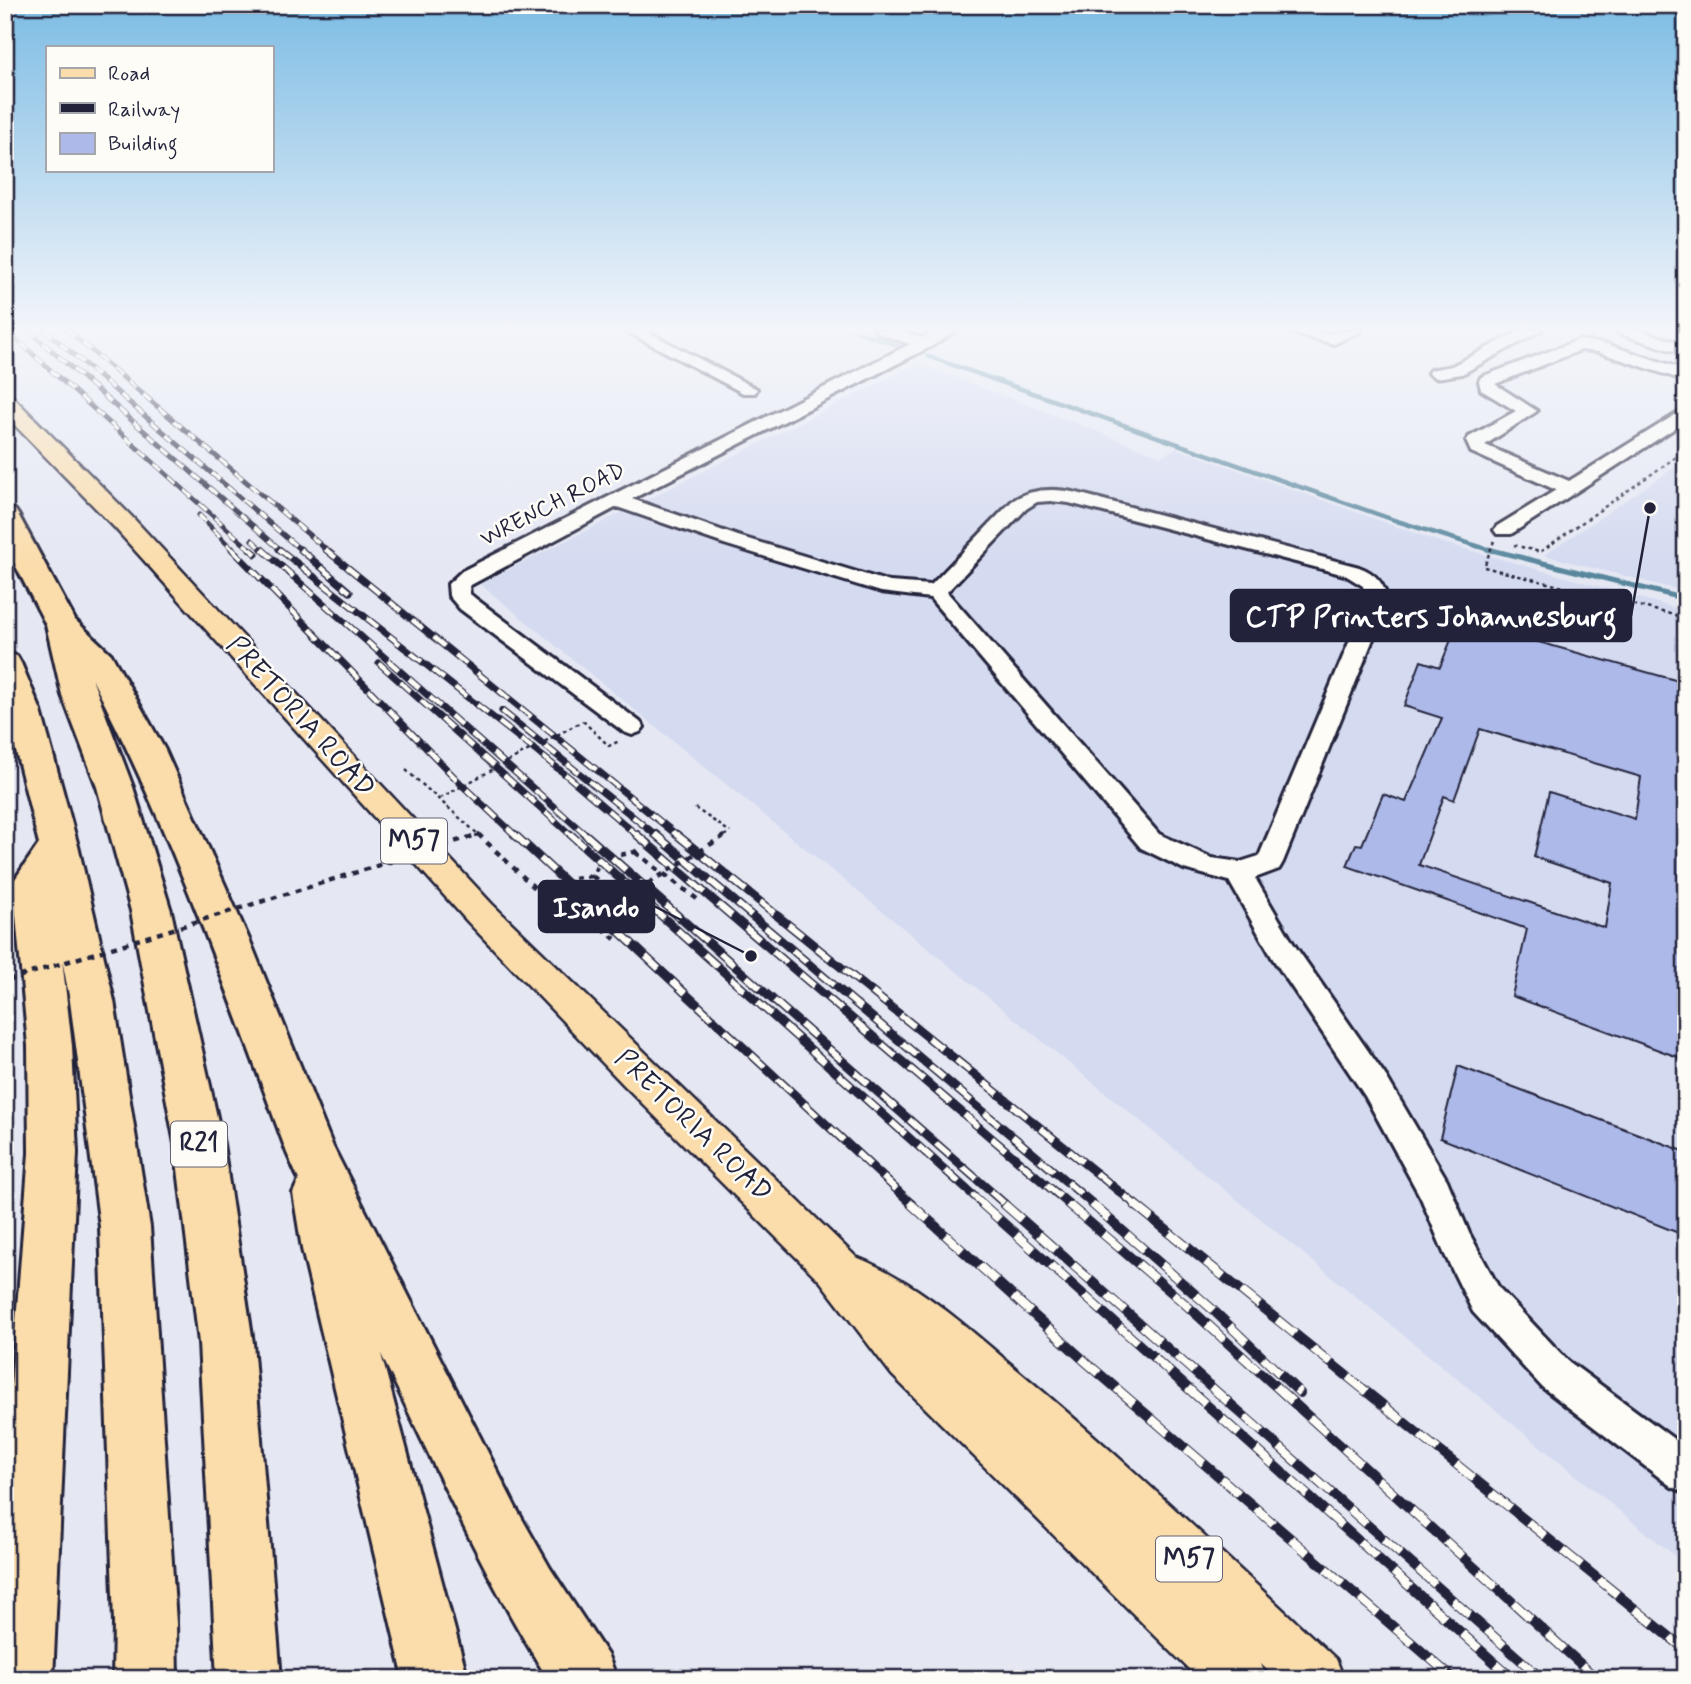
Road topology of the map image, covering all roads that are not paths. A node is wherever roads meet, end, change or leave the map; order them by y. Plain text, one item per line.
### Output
1 (11, 409) edge
2 (796, 409) edge
3 (1524, 409) edge
4 (1686, 413) edge
5 (1570, 489) junction
6 (616, 500) junction
7 (5, 516) edge
8 (1499, 539) road end
9 (936, 592) junction
10 (62, 625) junction
11 (5, 663) edge
12 (632, 727) dead end
13 (58, 846) junction
14 (1238, 872) junction
15 (311, 1153) junction
16 (836, 1266) junction
17 (1686, 1473) edge
18 (21, 1679) edge
19 (145, 1679) edge
20 (249, 1679) edge
21 (436, 1679) edge
22 (585, 1679) edge
23 (1239, 1679) edge
24 (1316, 1679) edge

1 - 16 main road, PRETORIA ROAD / M57
2 - 6 street, WRENCH ROAD
3 - 5 street
4 - 5 street
5 - 8 street
6 - 9 street
6 - 12 street, WRENCH ROAD
7 - 10 highway, R21
9 - 14 street
9 - 14 street
10 - 15 highway
10 - 20 highway, R21
11 - 13 highway
13 - 18 highway
13 - 19 highway
14 - 17 street
15 - 21 highway
15 - 22 highway
16 - 23 main road, PRETORIA ROAD / M57
16 - 24 main road, PRETORIA ROAD / M57

